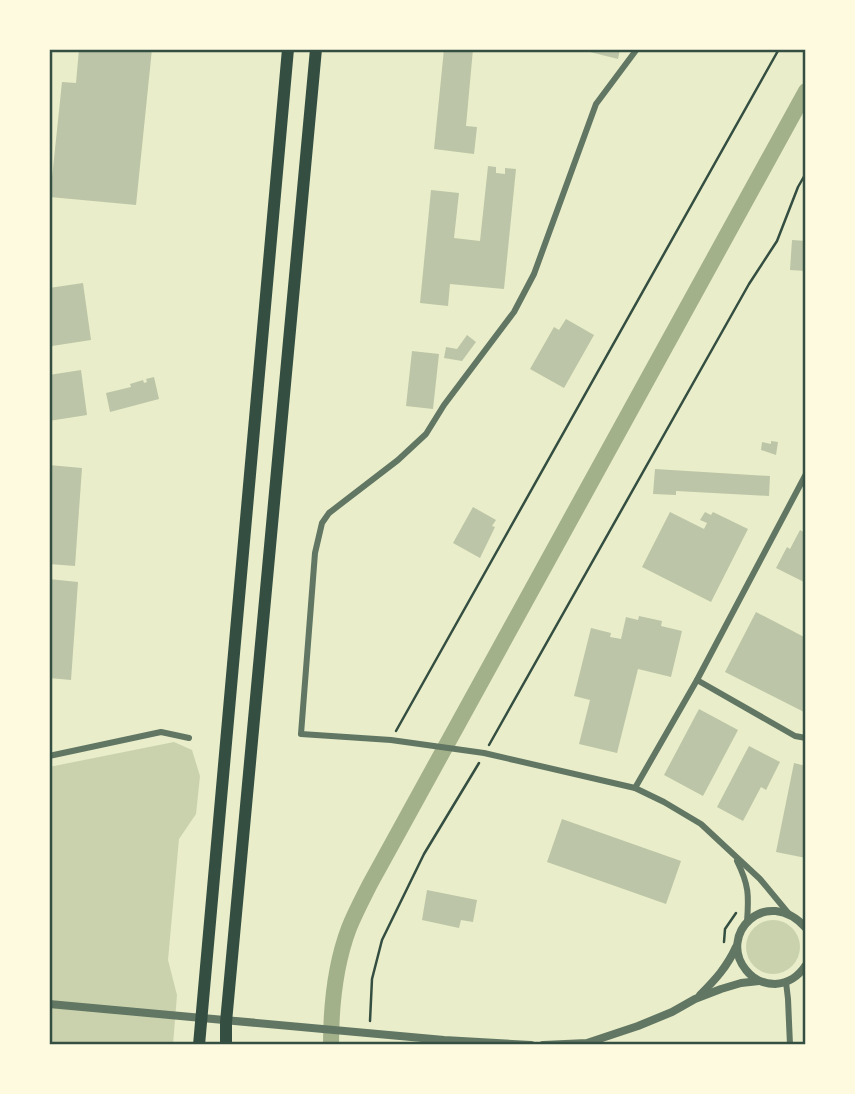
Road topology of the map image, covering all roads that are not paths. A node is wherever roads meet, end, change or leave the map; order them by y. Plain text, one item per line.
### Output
1 (288, 49) edge
2 (316, 49) edge
3 (637, 49) edge
4 (806, 474) edge
5 (697, 680) junction
6 (806, 737) edge
7 (189, 738) dead end
8 (49, 756) edge
9 (635, 788) junction
10 (734, 856) junction
11 (789, 914) junction
12 (747, 922) junction
13 (806, 928) edge
14 (738, 943) junction
15 (805, 969) edge
16 (759, 981) junction
17 (786, 982) junction
18 (695, 999) junction
19 (52, 1004) edge
20 (587, 1044) edge
21 (199, 1045) edge
22 (226, 1045) edge
23 (531, 1045) edge
24 (543, 1045) edge
25 (790, 1045) edge

1 - 21 highway
2 - 22 highway
3 - 9 street
4 - 5 street
5 - 6 street
5 - 9 street
7 - 8 street
9 - 10 street
10 - 11 street
10 - 12 street
11 - 12 street
11 - 13 street
12 - 14 street
14 - 16 street
14 - 18 street
15 - 17 street
16 - 17 street
16 - 18 street
17 - 25 street
18 - 20 street
19 - 23 street
20 - 24 street

